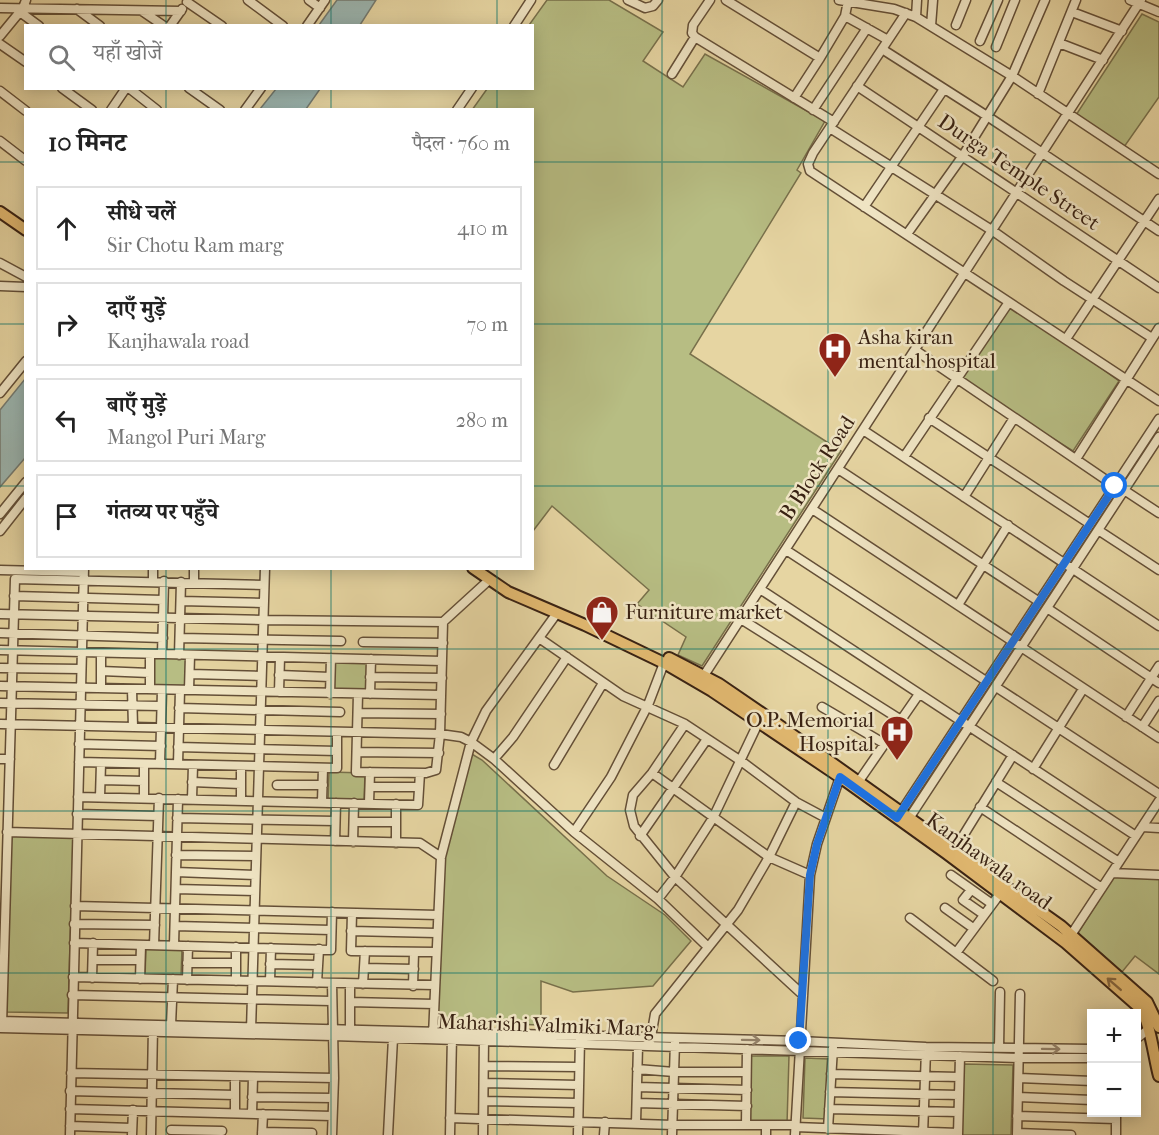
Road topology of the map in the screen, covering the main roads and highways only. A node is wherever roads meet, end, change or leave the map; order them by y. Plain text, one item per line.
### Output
1 (0, 212) edge
2 (0, 220) edge
3 (24, 233) edge
4 (24, 233) edge
5 (476, 570) edge
6 (488, 570) edge
7 (702, 680) junction
8 (760, 718) junction
9 (904, 818) junction
10 (1003, 890) junction
11 (1156, 1027) edge
12 (1159, 1076) edge

1 - 3 main road
2 - 4 main road
5 - 7 main road, Kanjhawala road
6 - 7 main road, Kanjhawala road
7 - 8 main road, Kanjhawala road
8 - 9 main road, Kanjhawala road
8 - 9 main road, Kanjhawala road
9 - 10 main road, Kanjhawala road
9 - 10 main road, Kanjhawala road
11 -> 10 main road, Kanjhawala road
10 - 11 main road, Kanjhawala road
11 - 12 main road

